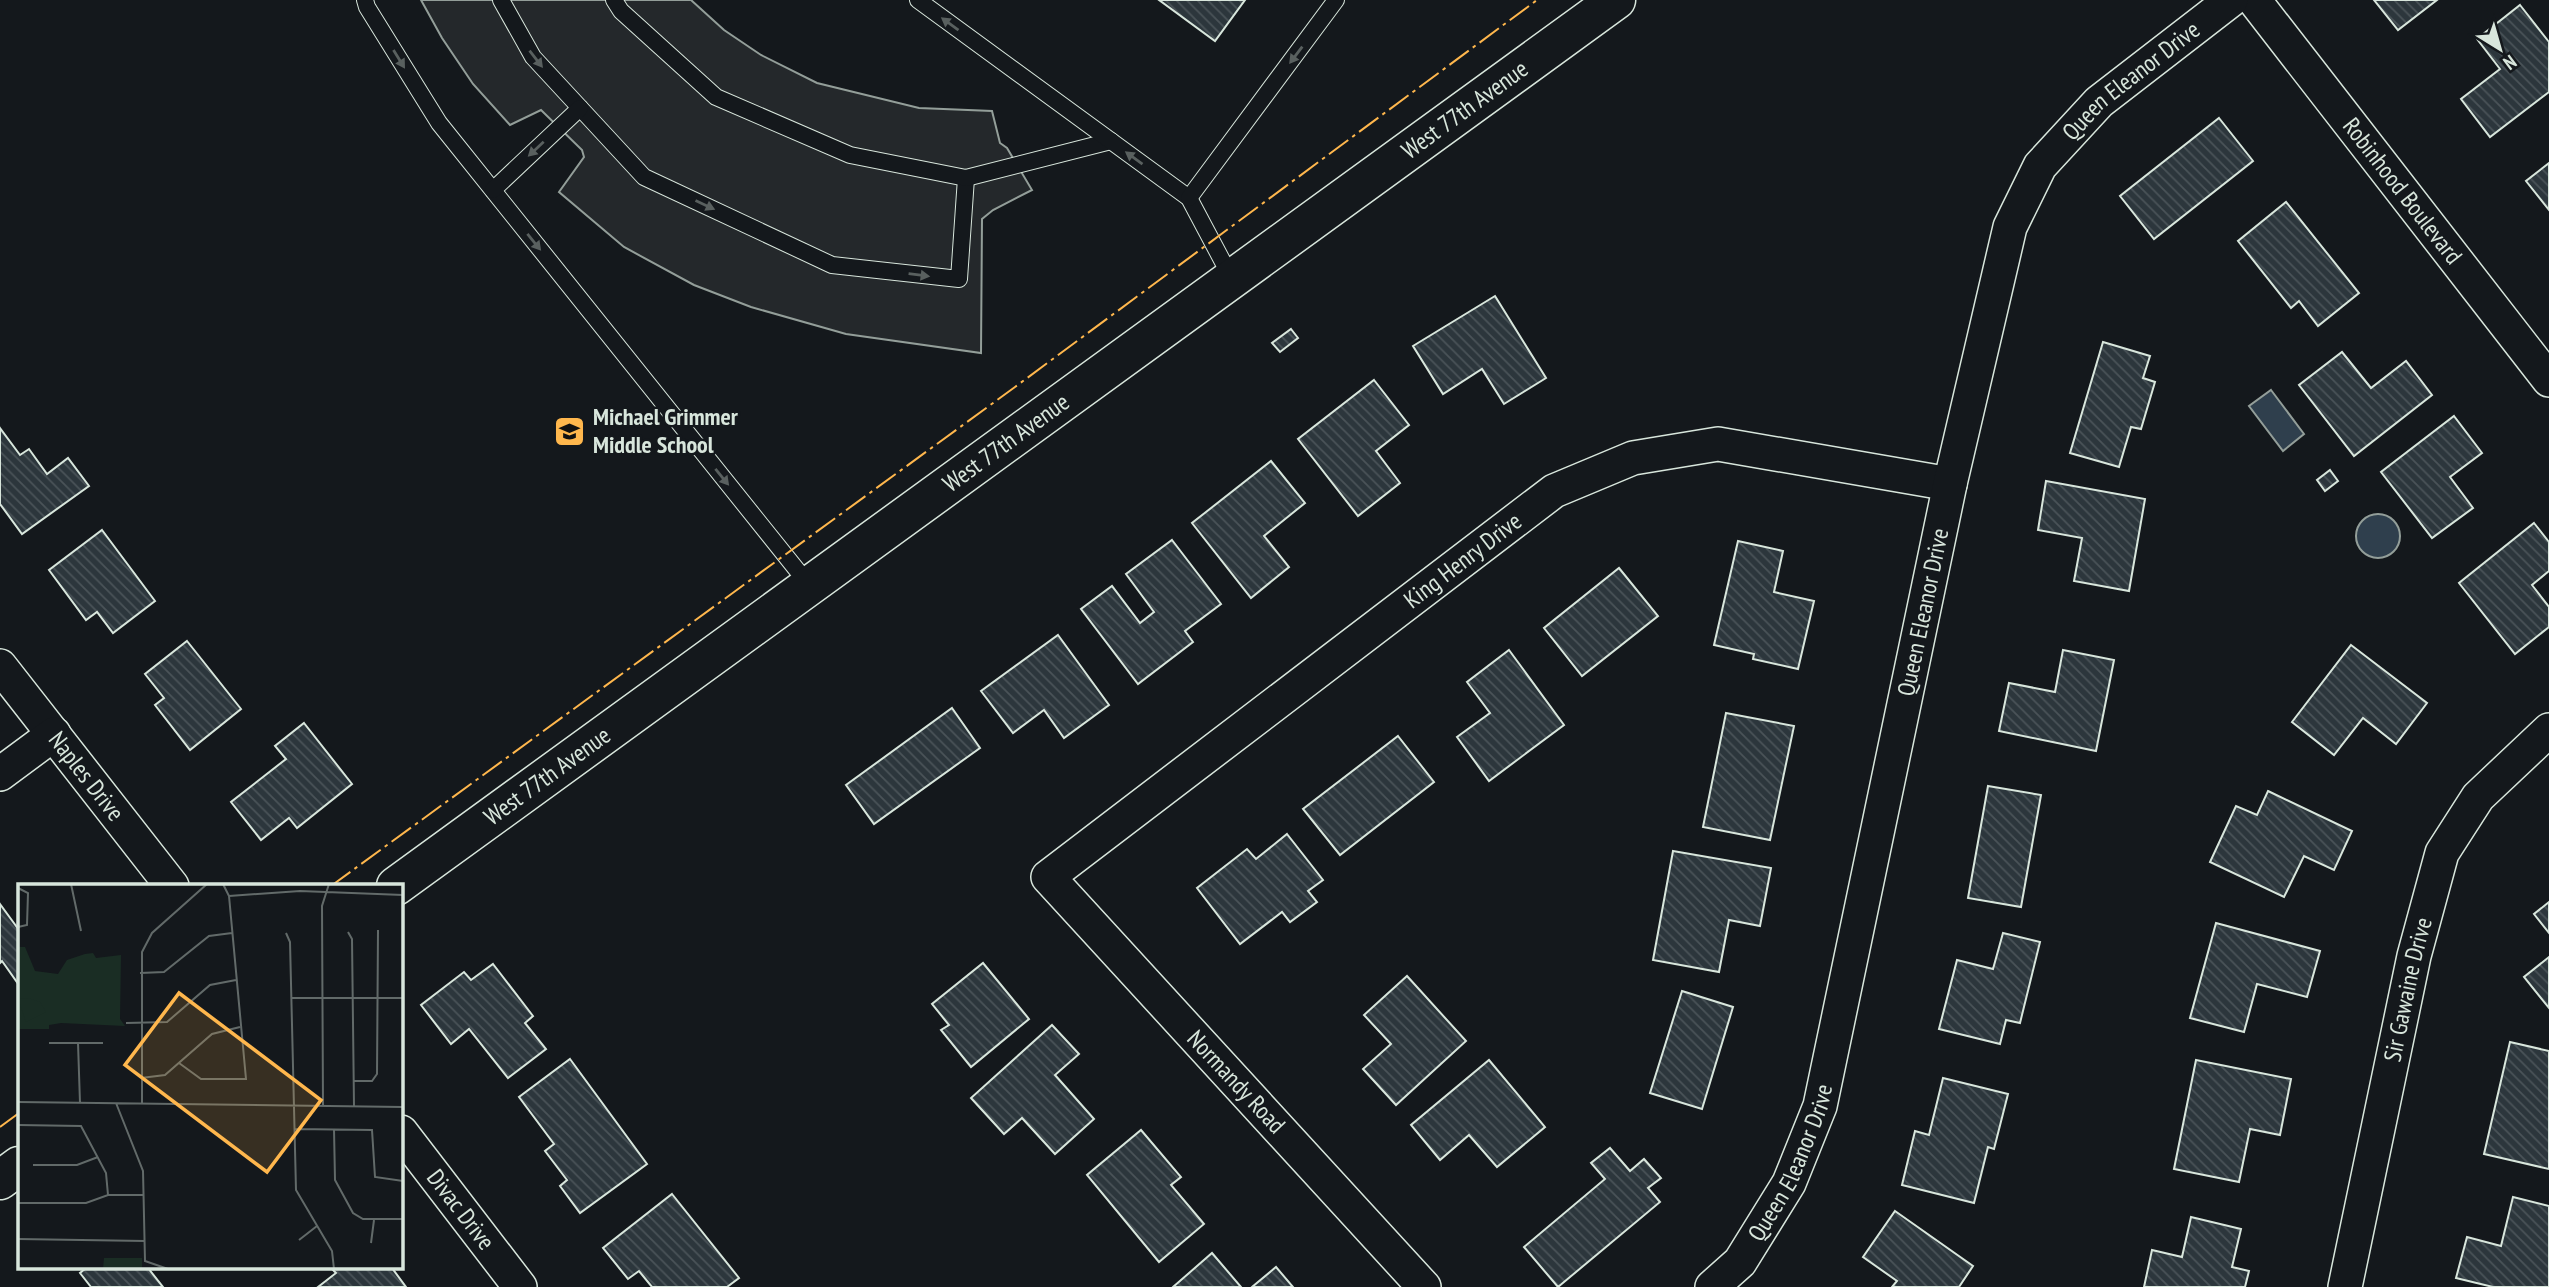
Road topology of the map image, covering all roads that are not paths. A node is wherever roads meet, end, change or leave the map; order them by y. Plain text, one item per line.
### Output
1 (365, 0) edge
2 (501, 0) edge
3 (614, 0) edge
4 (918, 0) edge
5 (1336, 0) edge
6 (1616, 0) edge
7 (2231, 0) edge
8 (2254, 0) edge
9 (580, 108) junction
10 (1111, 141) junction
11 (966, 177) junction
12 (493, 190) junction
13 (1189, 198) junction
14 (1232, 279) junction
15 (2549, 380) edge
16 (1950, 484) junction
17 (810, 586) junction
18 (0, 666) edge
19 (2549, 730) edge
20 (54, 734) junction
21 (0, 774) edge
22 (1048, 877) joint
23 (170, 884) edge
24 (399, 884) edge
25 (402, 1133) edge
26 (18, 1167) edge
27 (0, 1180) edge
28 (520, 1287) edge
29 (1424, 1287) edge
30 (1712, 1287) edge
31 (2345, 1287) edge

1 -> 12 lane
2 -> 9 lane
3 - 11 lane
10 -> 4 lane
5 -> 13 lane
6 - 14 street, West 77th Avenue
7 - 16 street, Queen Eleanor Drive
8 - 15 street, Robinhood Boulevard
9 -> 11 lane
9 -> 12 lane
10 - 11 lane
13 -> 10 lane
12 -> 17 lane
13 - 14 lane
14 - 17 street, West 77th Avenue
16 - 22 street, King Henry Drive
16 - 30 street, Queen Eleanor Drive
17 - 24 street, West 77th Avenue
18 - 20 street, Naples Drive
19 - 31 street, Sir Gawaine Drive
20 - 21 street
20 - 23 street, Naples Drive
22 - 29 street, Normandy Road
25 - 28 street, Divac Drive
26 - 27 street

